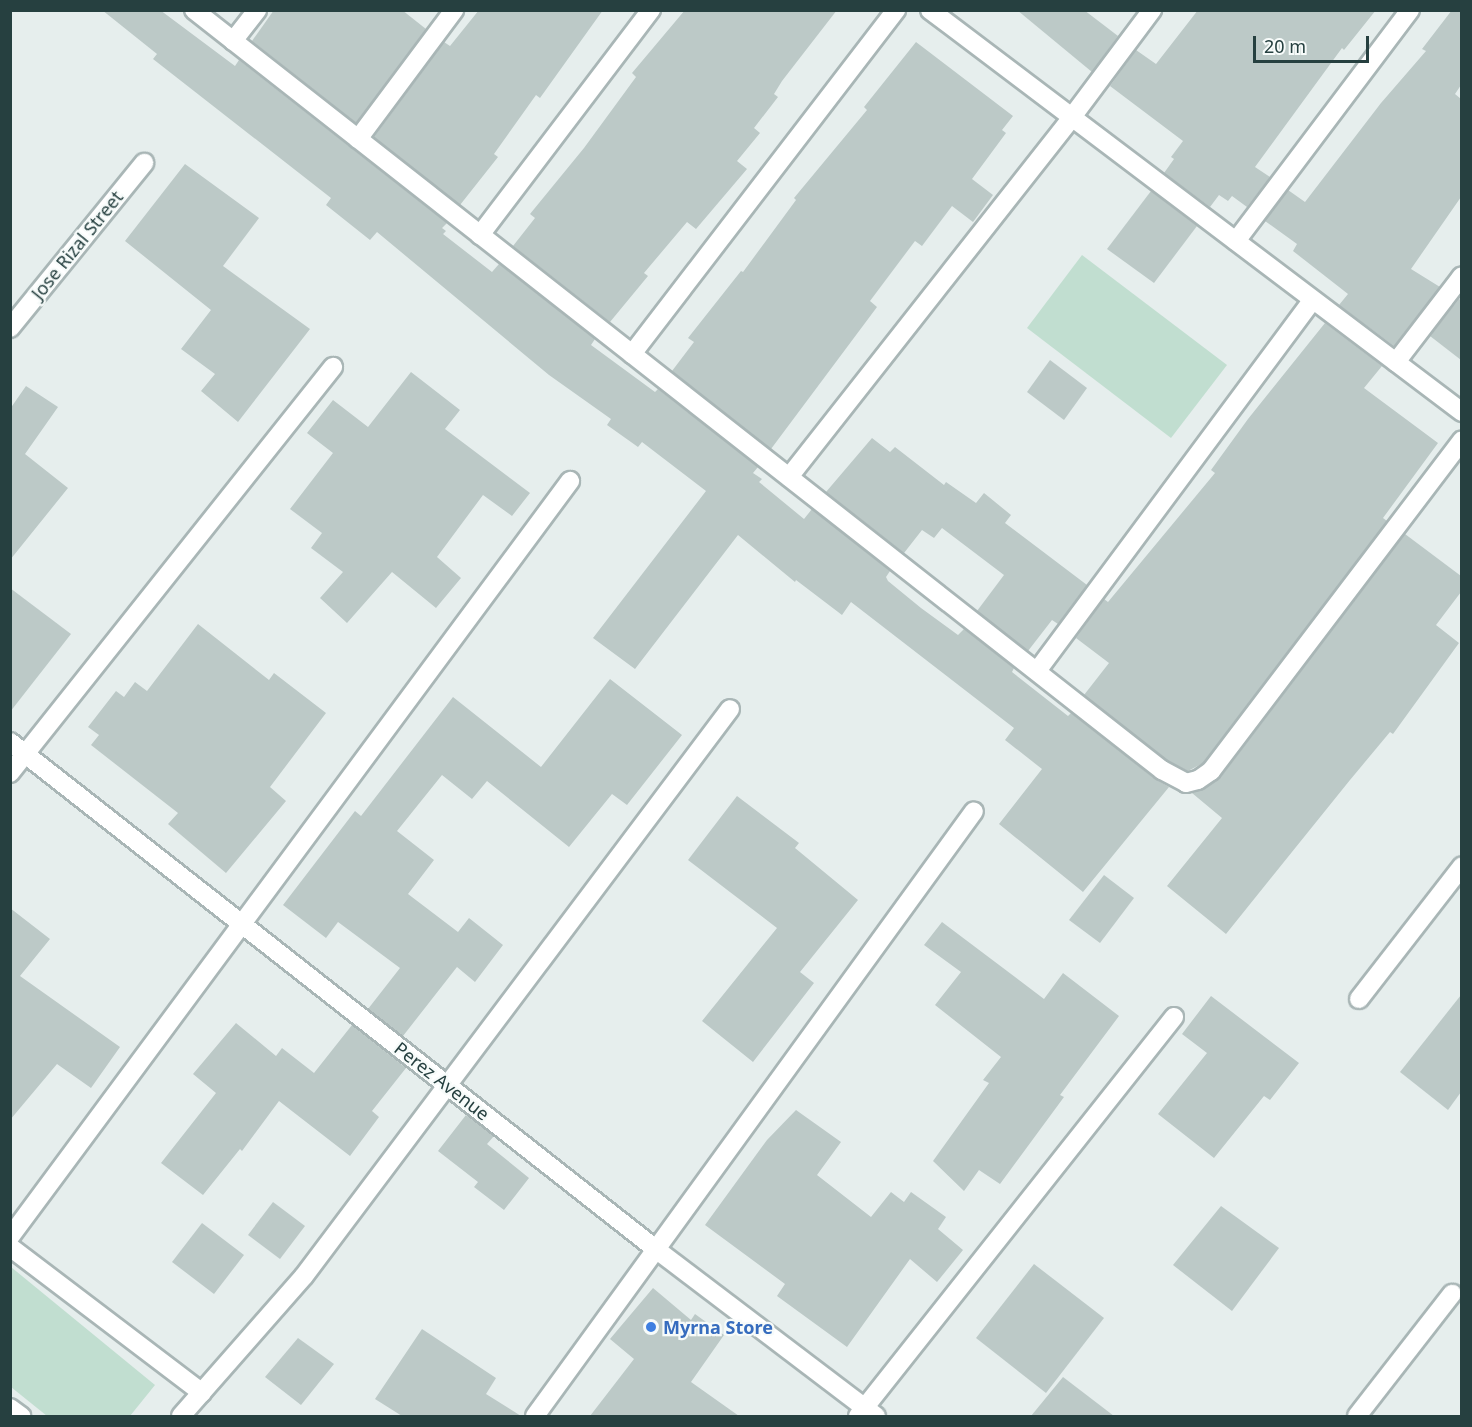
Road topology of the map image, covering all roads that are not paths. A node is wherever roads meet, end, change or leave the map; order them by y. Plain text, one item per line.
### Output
1 (194, 10) edge
2 (257, 10) edge
3 (454, 10) edge
4 (651, 10) edge
5 (896, 10) edge
6 (930, 10) edge
7 (1152, 10) edge
8 (1410, 10) edge
9 (233, 41) junction
10 (1072, 117) junction
11 (358, 139) junction
12 (144, 163) dead end
13 (480, 235) junction
14 (1236, 241) junction
15 (1461, 276) edge
16 (1313, 300) junction
17 (10, 328) edge
18 (632, 354) junction
19 (1396, 362) junction
20 (333, 367) dead end
21 (1461, 412) edge
22 (1461, 440) edge
23 (789, 477) junction
24 (570, 481) dead end
25 (1036, 671) junction
26 (730, 709) dead end
27 (10, 742) edge
28 (25, 754) junction
29 (10, 773) edge
30 (974, 811) dead end
31 (1461, 866) edge
32 (241, 923) junction
33 (1359, 999) dead end
34 (1174, 1017) dead end
35 (447, 1085) junction
36 (10, 1237) edge
37 (10, 1247) edge
38 (657, 1250) junction
39 (1452, 1294) dead end
40 (202, 1393) junction
41 (10, 1408) edge
42 (866, 1413) edge
43 (21, 1416) edge
44 (181, 1416) edge
45 (534, 1416) edge
46 (1357, 1416) edge

1 - 9 street
2 - 9 street
3 - 11 street
4 - 13 street
5 - 18 street
6 - 10 street
7 - 10 street
8 - 14 street
9 - 11 street
10 - 14 street
10 - 23 street
11 - 13 street
12 - 17 street, Jose Rizal Street
13 - 18 street
14 - 16 street
15 - 19 street
16 - 19 street
16 - 25 street
18 - 23 street
19 - 21 street
20 - 28 street
22 - 25 street
23 - 25 street
24 - 32 street
26 - 35 street
27 - 28 street, Perez Avenue
28 - 29 street
28 - 32 street, Perez Avenue
30 - 38 street
31 - 33 street
32 - 35 street, Perez Avenue
32 - 36 street
34 - 42 street
35 - 38 street, Perez Avenue
35 - 40 street
37 - 40 street
38 - 42 street, Perez Avenue
38 - 45 street
39 - 46 street
40 - 44 street
41 - 43 street

